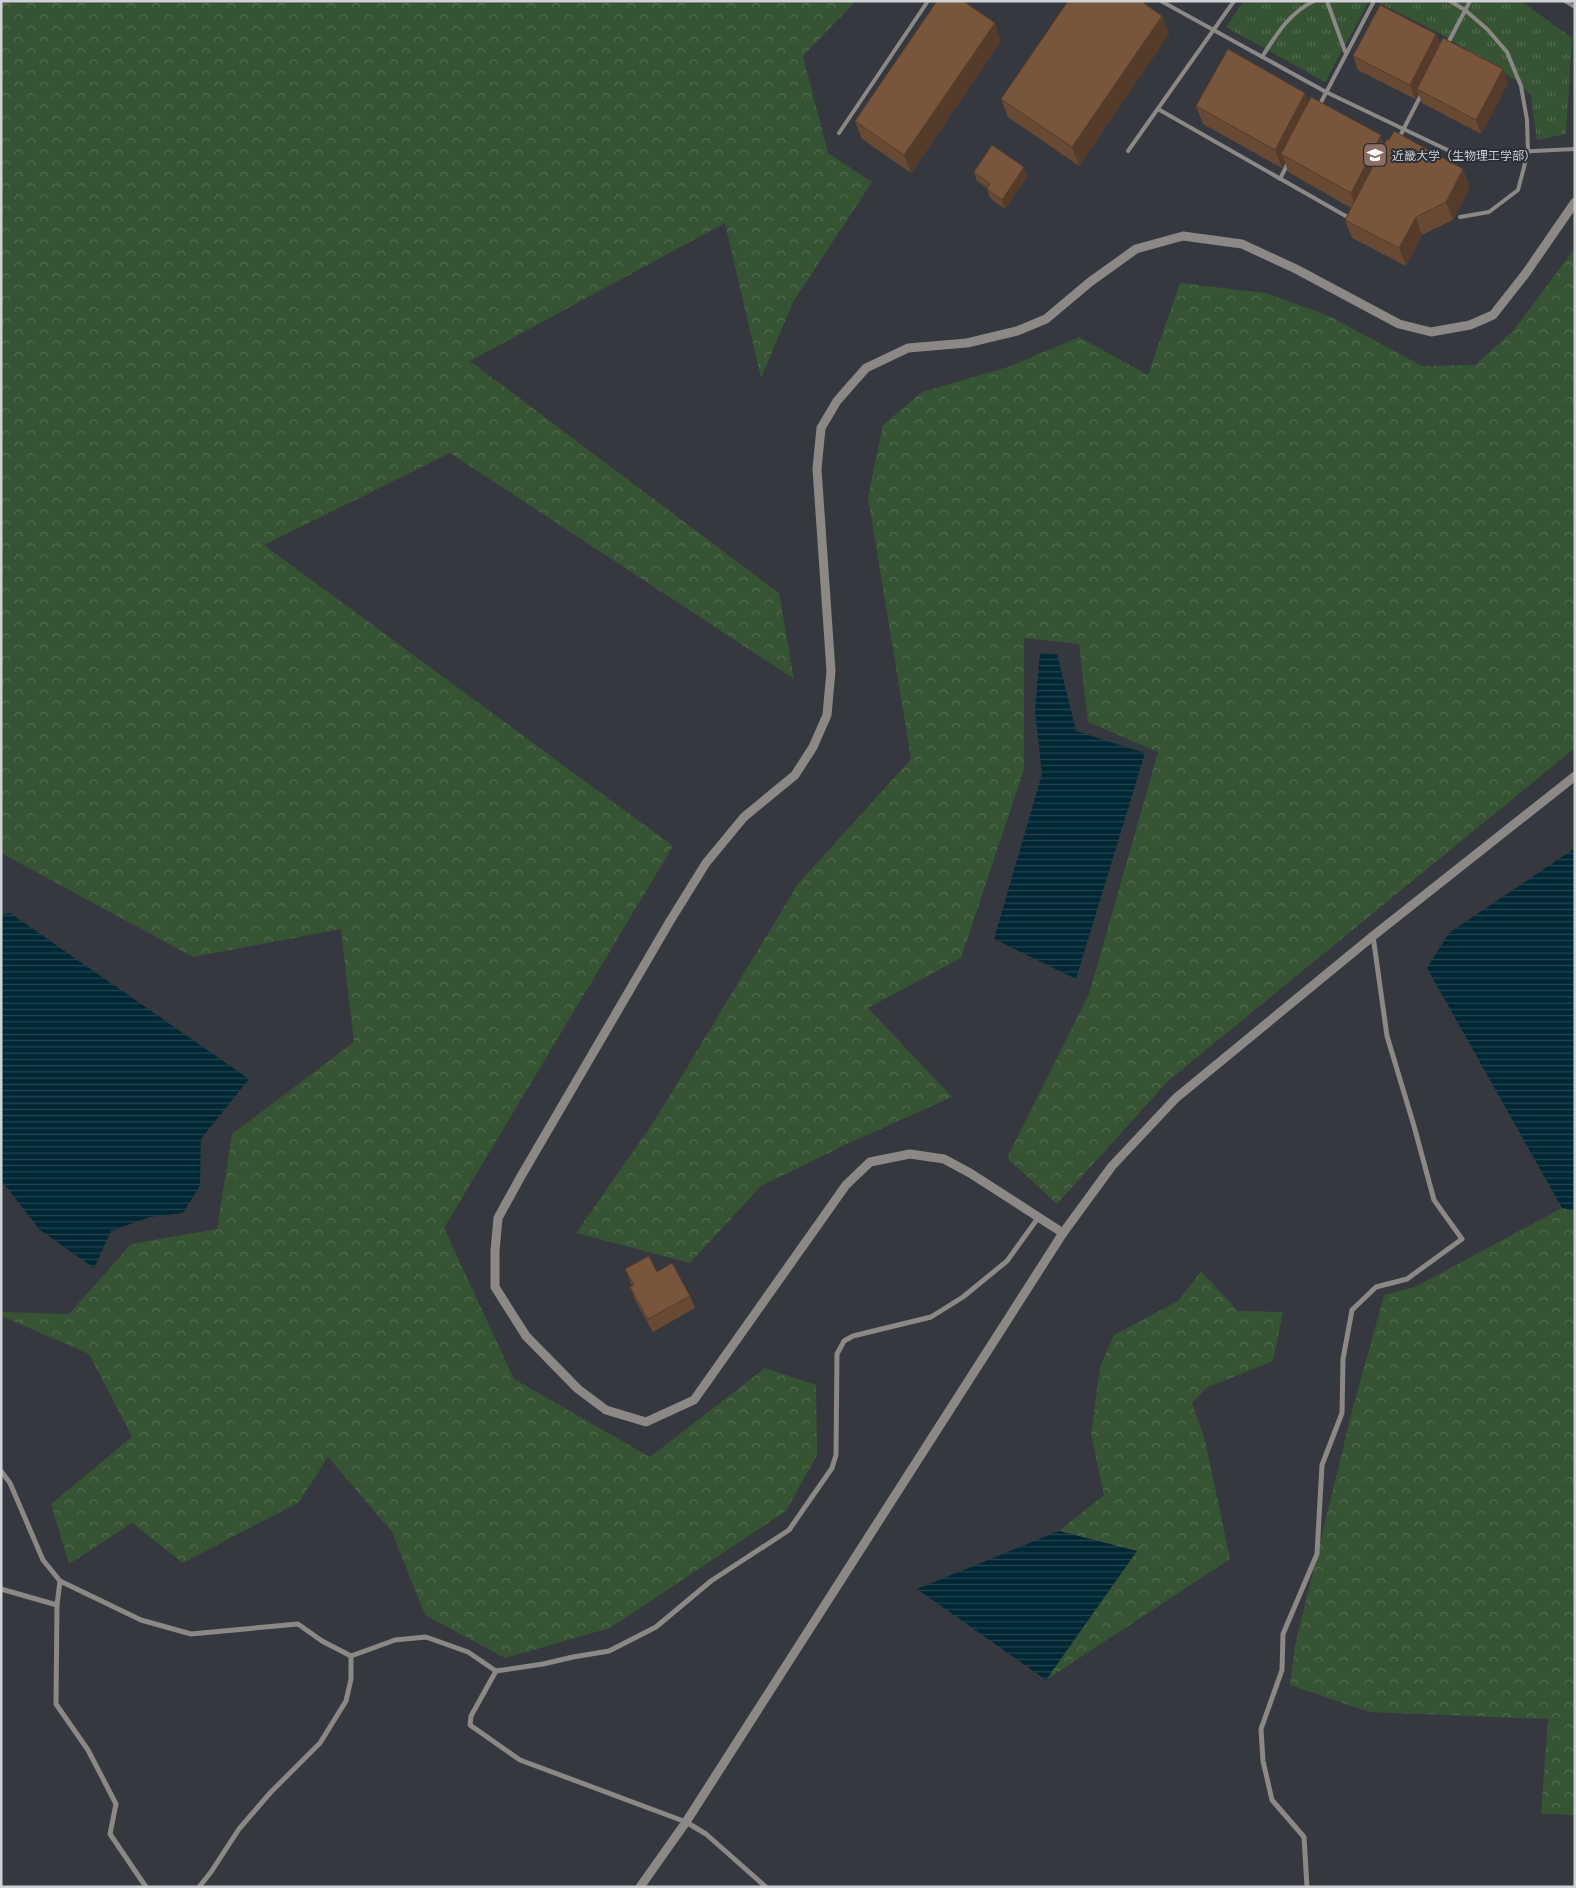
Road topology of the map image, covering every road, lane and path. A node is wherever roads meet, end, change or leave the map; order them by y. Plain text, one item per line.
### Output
1 (928, 1) edge
2 (1161, 1) edge
3 (1234, 1) edge
4 (1314, 1) edge
5 (1326, 1) edge
6 (1374, 1) edge
7 (1450, 1) edge
8 (1470, 1) edge
9 (1565, 1) edge
10 (1575, 7) edge
11 (1465, 10) junction
12 (1214, 30) junction
13 (1443, 53) edge
14 (1346, 54) junction
15 (1262, 57) junction
16 (1426, 87) edge
17 (1326, 92) junction
18 (1158, 109) junction
19 (1317, 110) edge
20 (1404, 130) junction
21 (839, 132) dead end
22 (1395, 146) edge
23 (1575, 149) edge
24 (1128, 151) dead end
25 (1528, 152) junction
26 (1289, 161) edge
27 (1280, 179) junction
28 (1575, 202) edge
29 (1460, 217) dead end
30 (1356, 222) edge
31 (1575, 776) edge
32 (1373, 936) junction
33 (1038, 1218) junction
34 (1063, 1233) junction
35 (1, 1471) edge
36 (60, 1581) junction
37 (1, 1589) edge
38 (57, 1604) junction
39 (351, 1656) junction
40 (496, 1671) junction
41 (686, 1822) junction
42 (146, 1887) edge
43 (199, 1887) edge
44 (640, 1887) edge
45 (766, 1887) edge
46 (1307, 1887) edge

1 - 21 lane
2 - 12 lane
3 - 12 lane
4 - 15 lane
5 - 14 lane
6 - 14 lane
7 - 11 lane
8 - 11 lane
9 - 10 lane
11 - 13 lane
11 - 25 lane
12 - 15 lane
12 - 18 lane
14 - 17 lane
15 - 17 lane
16 - 20 lane
17 - 19 lane
17 - 20 lane
18 - 24 lane
18 - 27 lane
20 - 22 lane
20 - 25 lane
23 - 25 lane
25 - 29 lane
26 - 27 lane
27 - 30 lane
28 - 33 street
31 - 32 street
32 - 34 street
32 - 46 street
33 - 34 street
33 - 40 street
34 - 41 street
35 - 36 street
36 - 38 street
36 - 39 street
37 - 38 street
38 - 42 street
39 - 40 street
39 - 43 street
40 - 41 street
41 - 44 street
41 - 45 street

